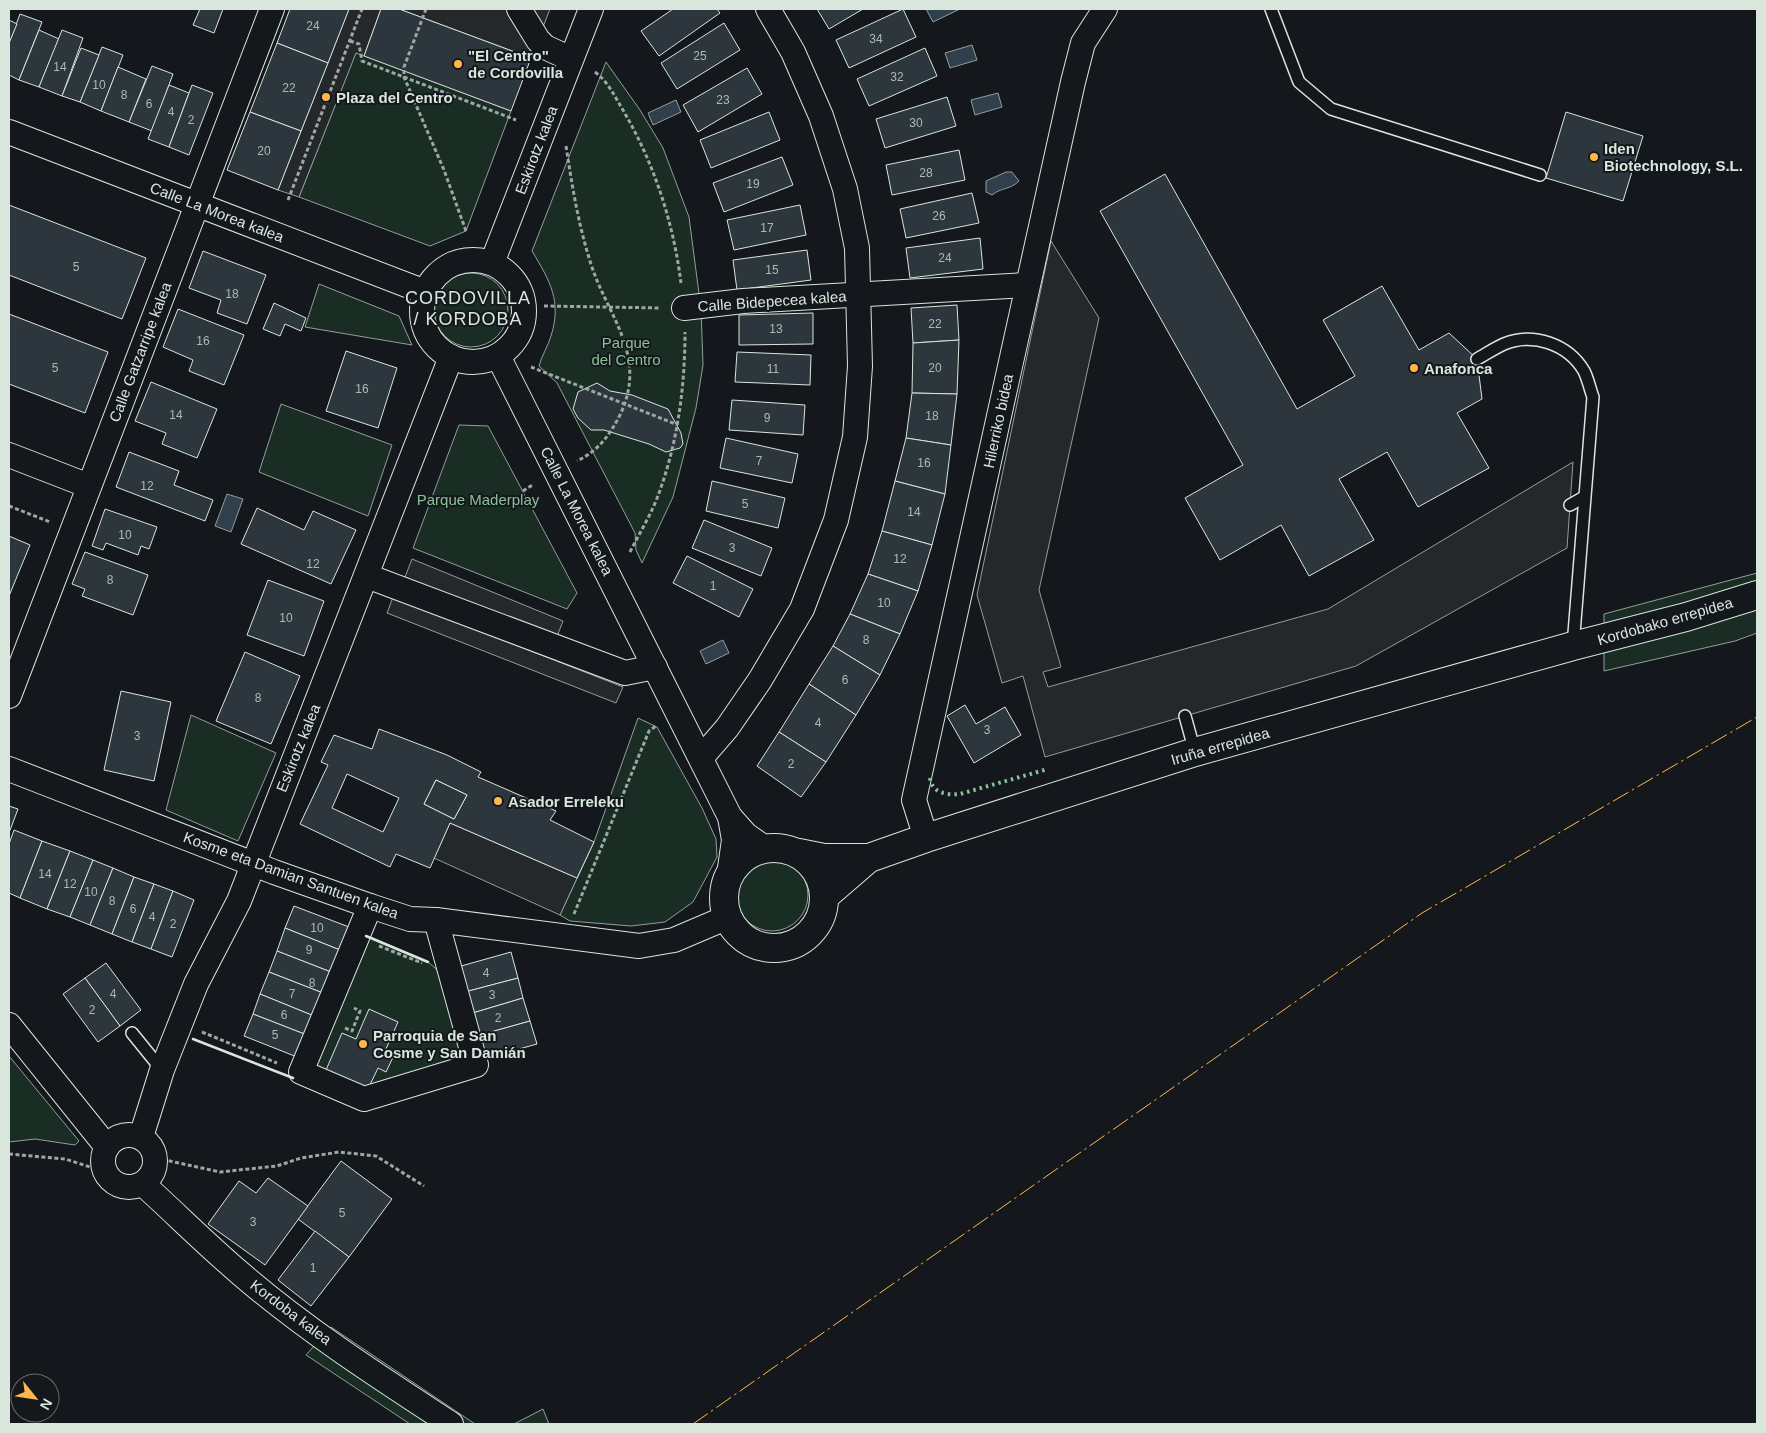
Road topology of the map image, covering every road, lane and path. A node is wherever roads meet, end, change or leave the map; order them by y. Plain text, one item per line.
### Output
1 (272, 9) edge
2 (362, 9) edge
3 (426, 9) edge
4 (518, 9) edge
5 (591, 9) edge
6 (768, 9) edge
7 (1104, 9) edge
8 (1271, 9) edge
9 (350, 40) junction
10 (571, 59) junction
11 (404, 77) junction
12 (516, 120) dead end
13 (9, 132) edge
14 (566, 145) dead end
15 (1540, 175) dead end
16 (288, 200) dead end
17 (197, 204) junction
18 (466, 231) dead end
19 (492, 263) junction
20 (1027, 285) junction
21 (425, 292) junction
22 (859, 294) junction
23 (544, 306) dead end
24 (611, 308) junction
25 (684, 308) joint
26 (498, 356) junction
27 (451, 357) junction
28 (1477, 359) dead end
29 (528, 366) dead end
30 (625, 404) junction
31 (678, 425) dead end
32 (9, 455) edge
33 (558, 472) junction
34 (89, 486) junction
35 (523, 491) dead end
36 (1584, 497) junction
37 (1570, 505) dead end
38 (367, 576) junction
39 (1757, 594) edge
40 (1573, 646) junction
41 (655, 667) junction
42 (9, 696) edge
43 (1185, 716) dead end
44 (659, 725) dead end
45 (1195, 752) junction
46 (701, 758) junction
47 (9, 769) edge
48 (730, 817) junction
49 (926, 838) junction
50 (765, 848) junction
51 (799, 853) junction
52 (870, 858) junction
53 (253, 863) junction
54 (729, 875) junction
55 (825, 896) junction
56 (370, 906) junction
57 (728, 917) junction
58 (436, 920) junction
59 (565, 937) junction
60 (373, 943) dead end
61 (449, 963) junction
62 (335, 1000) junction
63 (9, 1025) edge
64 (200, 1031) dead end
65 (132, 1033) dead end
66 (162, 1070) junction
67 (301, 1072) junction
68 (141, 1137) junction
69 (107, 1147) junction
70 (9, 1154) edge
71 (156, 1158) junction
72 (105, 1171) junction
73 (143, 1184) junction
74 (424, 1186) dead end
75 (452, 1424) edge

1 - 17 street, Calle Gatzarripe kalea
2 - 9 path
3 - 11 path
4 - 10 street
5 - 10 street, Eskirotz kalea
6 - 22 street, Calle Bidepecea kalea
7 - 20 street, Hilerriko bidea
8 - 15 lane
9 - 11 path
9 - 16 path
10 - 19 street, Eskirotz kalea
11 - 12 path
11 - 18 path
13 - 17 street, Calle La Morea kalea
14 - 24 path
17 - 21 street, Calle La Morea kalea
17 - 34 street, Calle Gatzarripe kalea
19 - 21 street
19 - 26 street
20 - 22 street, Calle Bidepecea kalea
20 - 49 street, Hilerriko bidea
21 - 27 street
22 - 25 street, Calle Bidepecea kalea
22 - 46 street, Calle Bidepecea kalea
23 - 24 path
24 - 25 path
24 - 30 path
26 - 27 street
26 - 33 street, Calle La Morea kalea
27 - 38 street, Eskirotz kalea
28 - 36 lane
29 - 30 path
30 - 31 path
30 - 33 path
32 - 34 street
33 - 35 path
33 - 41 street, Calle La Morea kalea
34 - 42 street, Calle Gatzarripe kalea
36 - 37 lane
36 - 40 lane
38 - 41 street
38 - 53 street, Eskirotz kalea
39 - 40 street, Kordobako errepidea
40 - 45 street, Iruña errepidea
41 - 46 street, Calle La Morea kalea
43 - 45 lane
44 - 59 path
45 - 49 street, Iruña errepidea
46 - 48 street, Calle La Morea kalea
47 - 53 street, Kosme eta Damian Santuen kalea
48 - 50 street, Calle La Morea kalea
48 - 54 street, Calle La Morea kalea
49 - 52 street, Iruña errepidea
50 - 51 street
50 - 54 street
51 - 52 street, Iruña errepidea
51 - 55 street
52 - 55 street, Iruña errepidea
53 - 56 street, Kosme eta Damian Santuen kalea
53 - 66 street, Eskirotz kalea
54 - 57 street
55 - 57 street
56 - 58 street, Kosme eta Damian Santuen kalea
56 - 62 street
57 - 59 street, Kosme eta Damian Santuen kalea
58 - 59 street, Kosme eta Damian Santuen kalea
58 - 61 street
60 - 61 path
61 - 67 street
62 - 62 path
62 - 67 street
63 - 69 street
64 - 67 path
65 - 66 lane
66 - 68 street, Eskirotz kalea
68 - 69 street
68 - 71 street
69 - 72 street
70 - 72 path
71 - 73 street
71 - 74 path
72 - 73 street
73 - 75 street, Kordoba kalea

